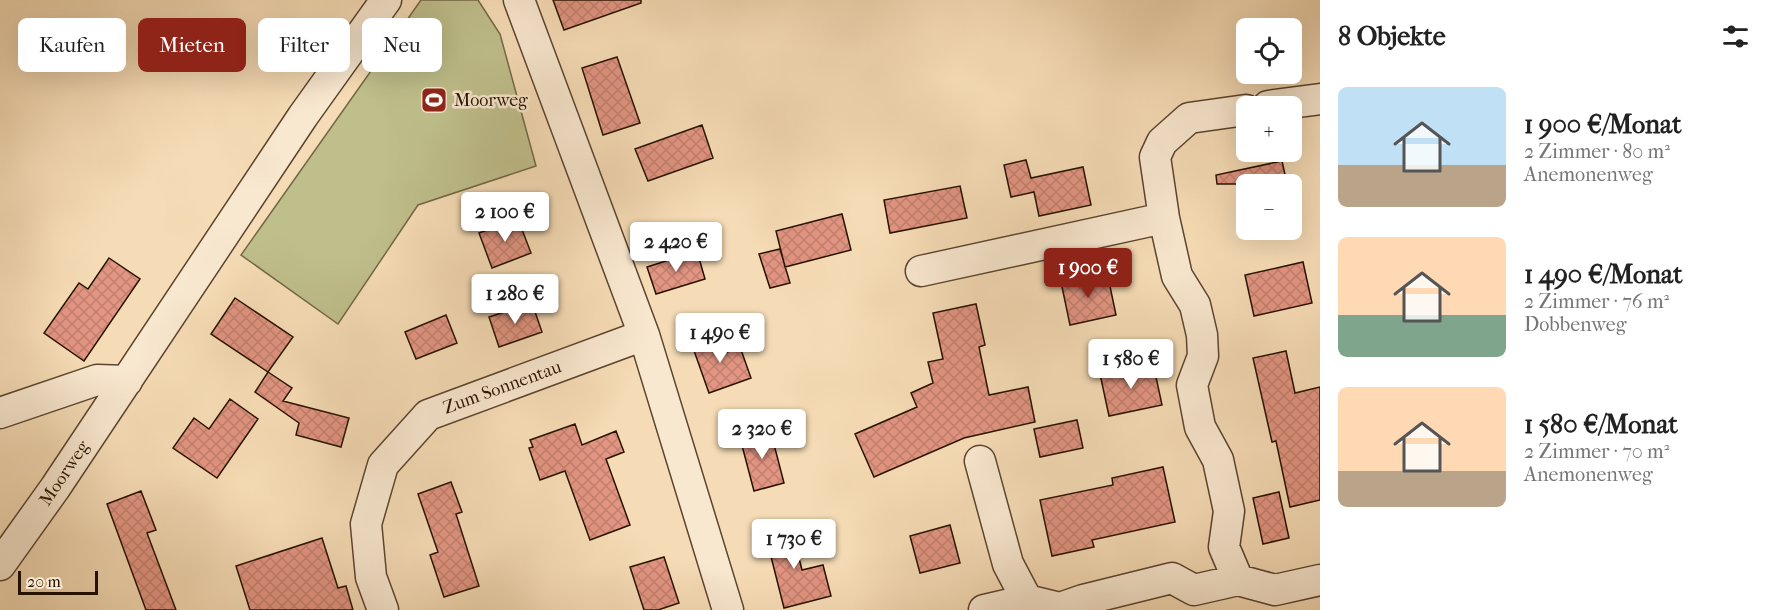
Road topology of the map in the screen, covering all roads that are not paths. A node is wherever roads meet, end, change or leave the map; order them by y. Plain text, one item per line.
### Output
1 (386, 0) edge
2 (519, 0) edge
3 (1320, 99) edge
4 (1302, 101) edge
5 (1236, 111) edge
6 (1164, 218) junction
7 (921, 271) dead end
8 (644, 335) junction
9 (127, 381) junction
10 (0, 413) edge
11 (980, 461) dead end
12 (0, 565) edge
13 (1239, 580) junction
14 (1320, 580) edge
15 (1027, 600) junction
16 (1198, 600) edge
17 (383, 610) edge
18 (728, 610) edge
19 (984, 610) edge

1 - 9 street, Moorweg
2 - 8 street
3 - 4 street
5 - 6 street
6 - 7 street
6 - 13 street
8 - 17 street, Zum Sonnentau
8 - 18 street
9 - 10 street
9 - 12 street, Moorweg
11 - 15 street
13 - 14 street
13 - 16 street
15 - 16 street
15 - 19 street

